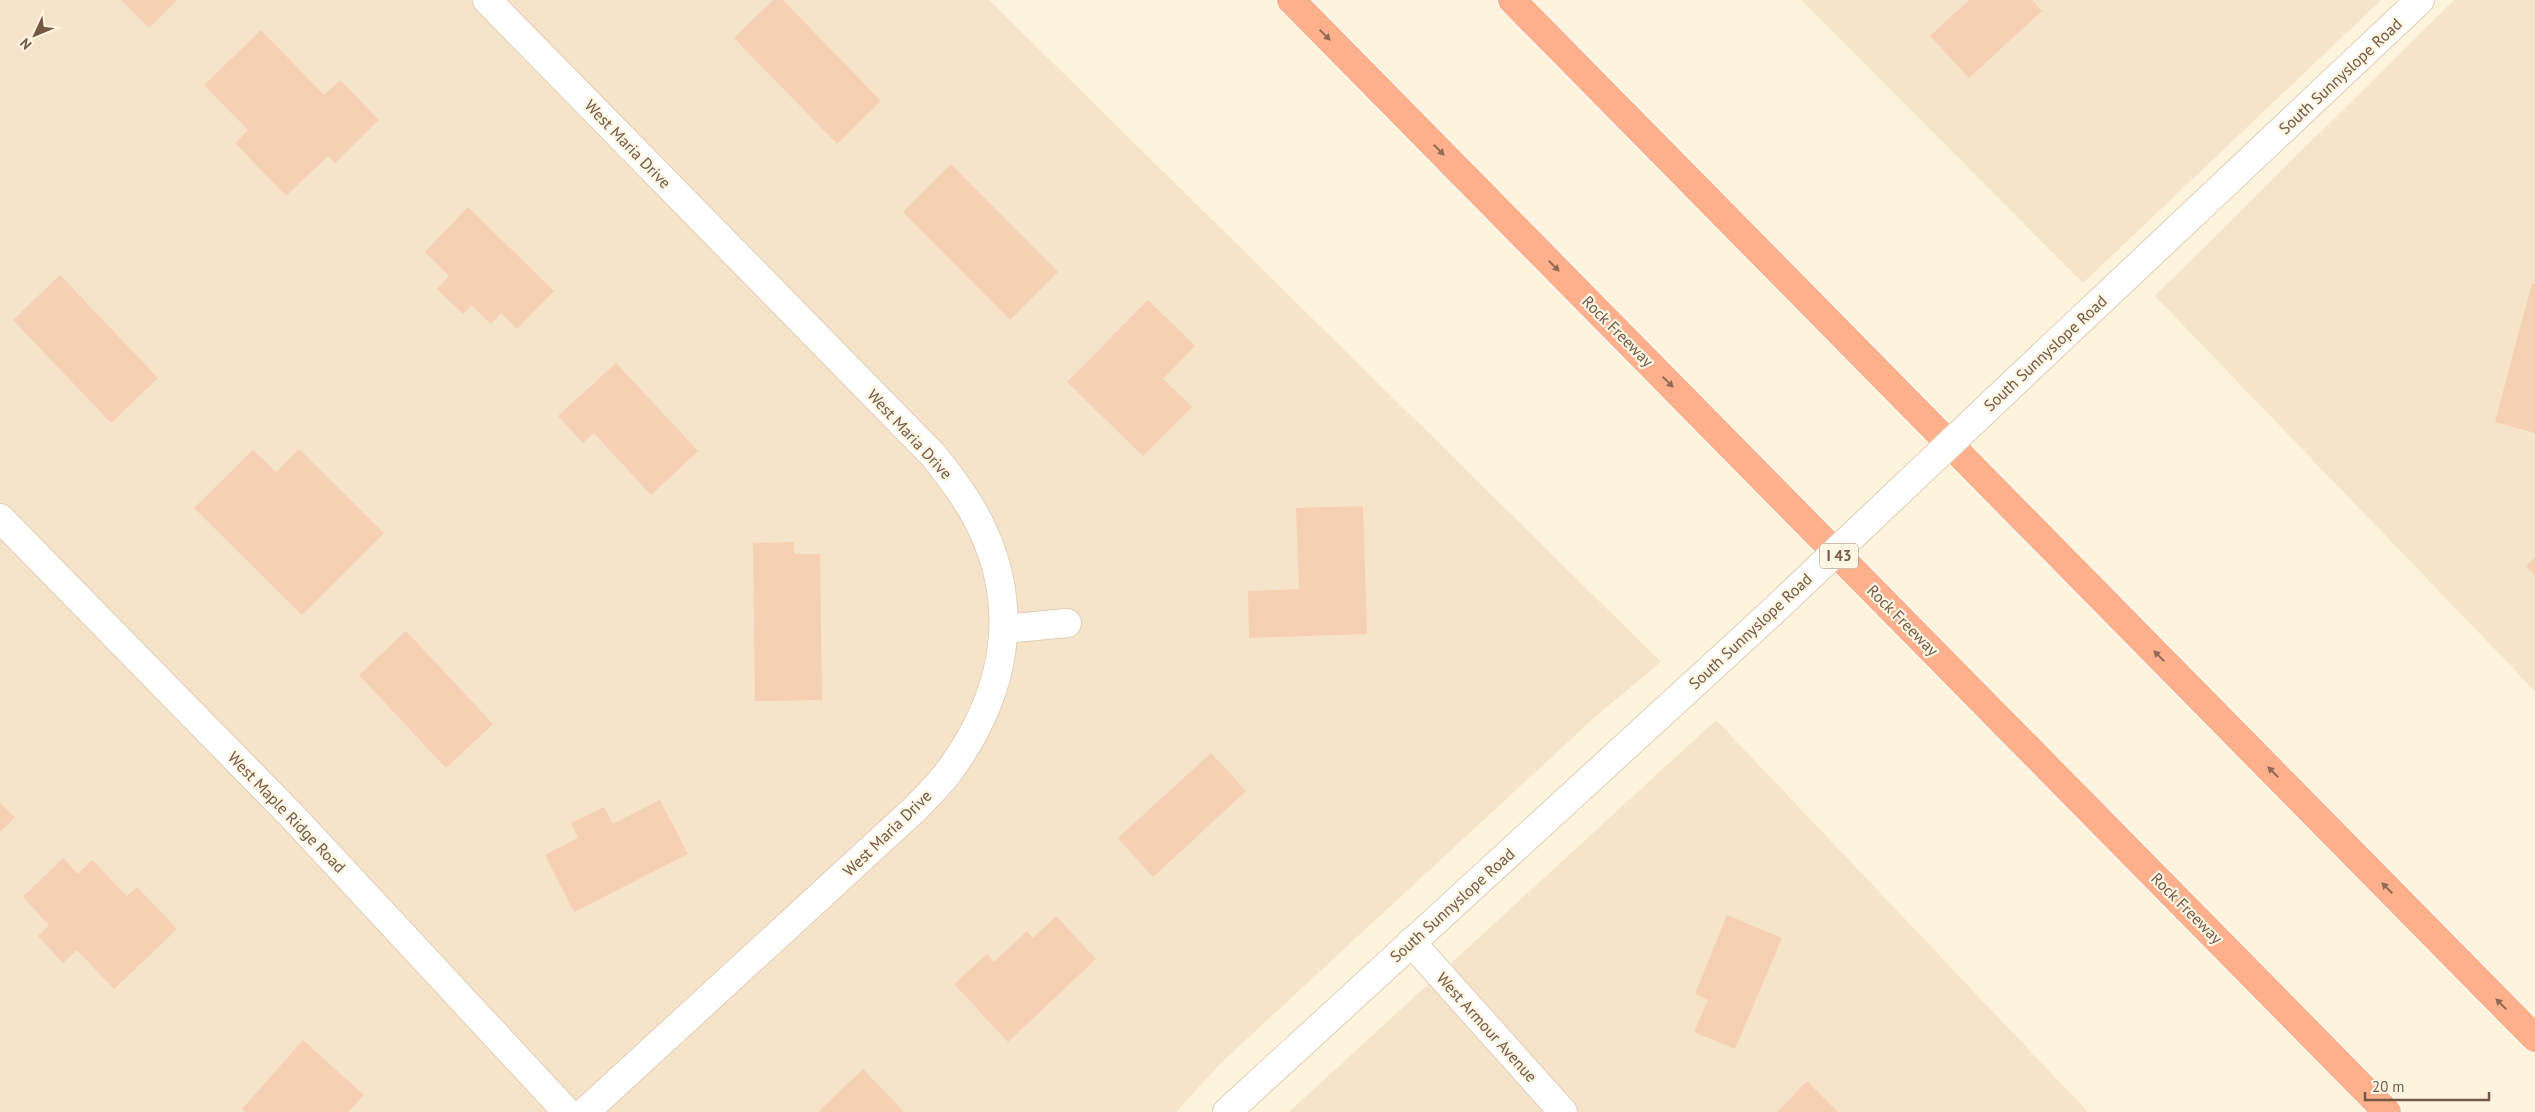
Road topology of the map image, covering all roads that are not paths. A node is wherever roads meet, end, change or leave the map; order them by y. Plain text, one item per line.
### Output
1 (487, 0) edge
2 (1291, 0) edge
3 (1512, 0) edge
4 (2420, 0) edge
5 (0, 518) edge
6 (1067, 623) dead end
7 (1005, 629) junction
8 (1411, 942) junction
9 (2535, 1038) edge
10 (566, 1112) edge
11 (585, 1112) edge
12 (1227, 1112) edge
13 (1564, 1112) edge
14 (2387, 1112) edge

1 - 7 street, West Maria Drive
2 -> 14 highway, Rock Freeway / I 43
9 -> 3 highway
4 - 8 street, South Sunnyslope Road, bridge
5 - 10 street, West Maple Ridge Road
6 - 7 street
7 - 11 street, West Maria Drive
8 - 12 street, South Sunnyslope Road
8 - 13 street, West Armour Avenue

